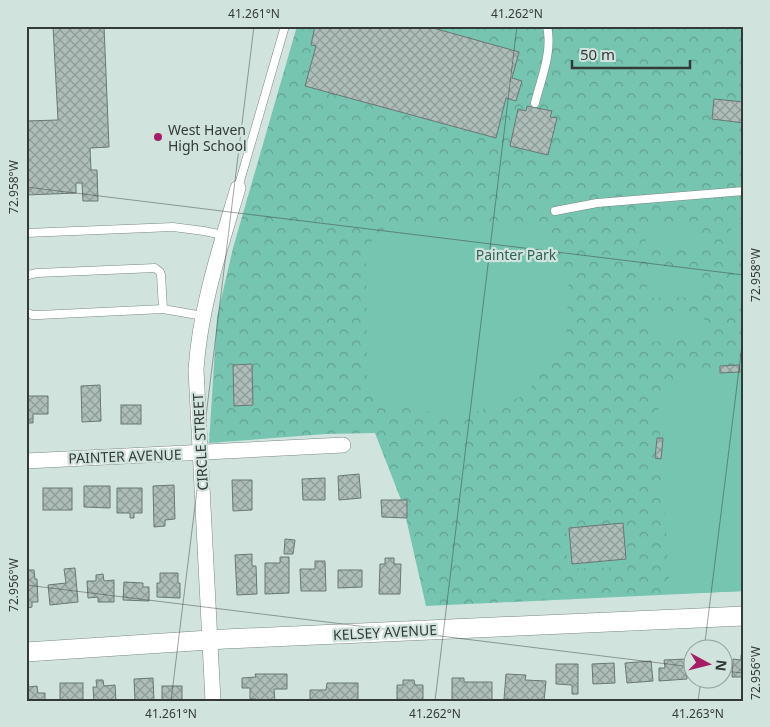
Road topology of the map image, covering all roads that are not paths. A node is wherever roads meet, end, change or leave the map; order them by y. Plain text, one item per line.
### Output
1 (285, 26) edge
2 (547, 26) edge
3 (535, 103) dead end
4 (238, 188) joint
5 (744, 191) edge
6 (555, 211) dead end
7 (26, 233) edge
8 (223, 235) junction
9 (26, 277) edge
10 (163, 310) junction
11 (26, 312) edge
12 (203, 316) junction
13 (343, 445) dead end
14 (201, 453) junction
15 (26, 460) edge
16 (744, 616) edge
17 (211, 640) junction
18 (26, 652) edge
19 (213, 701) edge

1 - 4 lane
2 - 3 lane
4 - 8 street, CIRCLE STREET
5 - 6 lane
7 - 8 lane
8 - 12 street, CIRCLE STREET
9 - 10 lane
10 - 11 lane
10 - 12 lane
12 - 14 street, CIRCLE STREET
13 - 14 street, PAINTER AVENUE
14 - 15 street, PAINTER AVENUE
14 - 17 street, CIRCLE STREET
16 - 17 street, KELSEY AVENUE
17 - 18 street, KELSEY AVENUE
17 - 19 street, CIRCLE STREET

